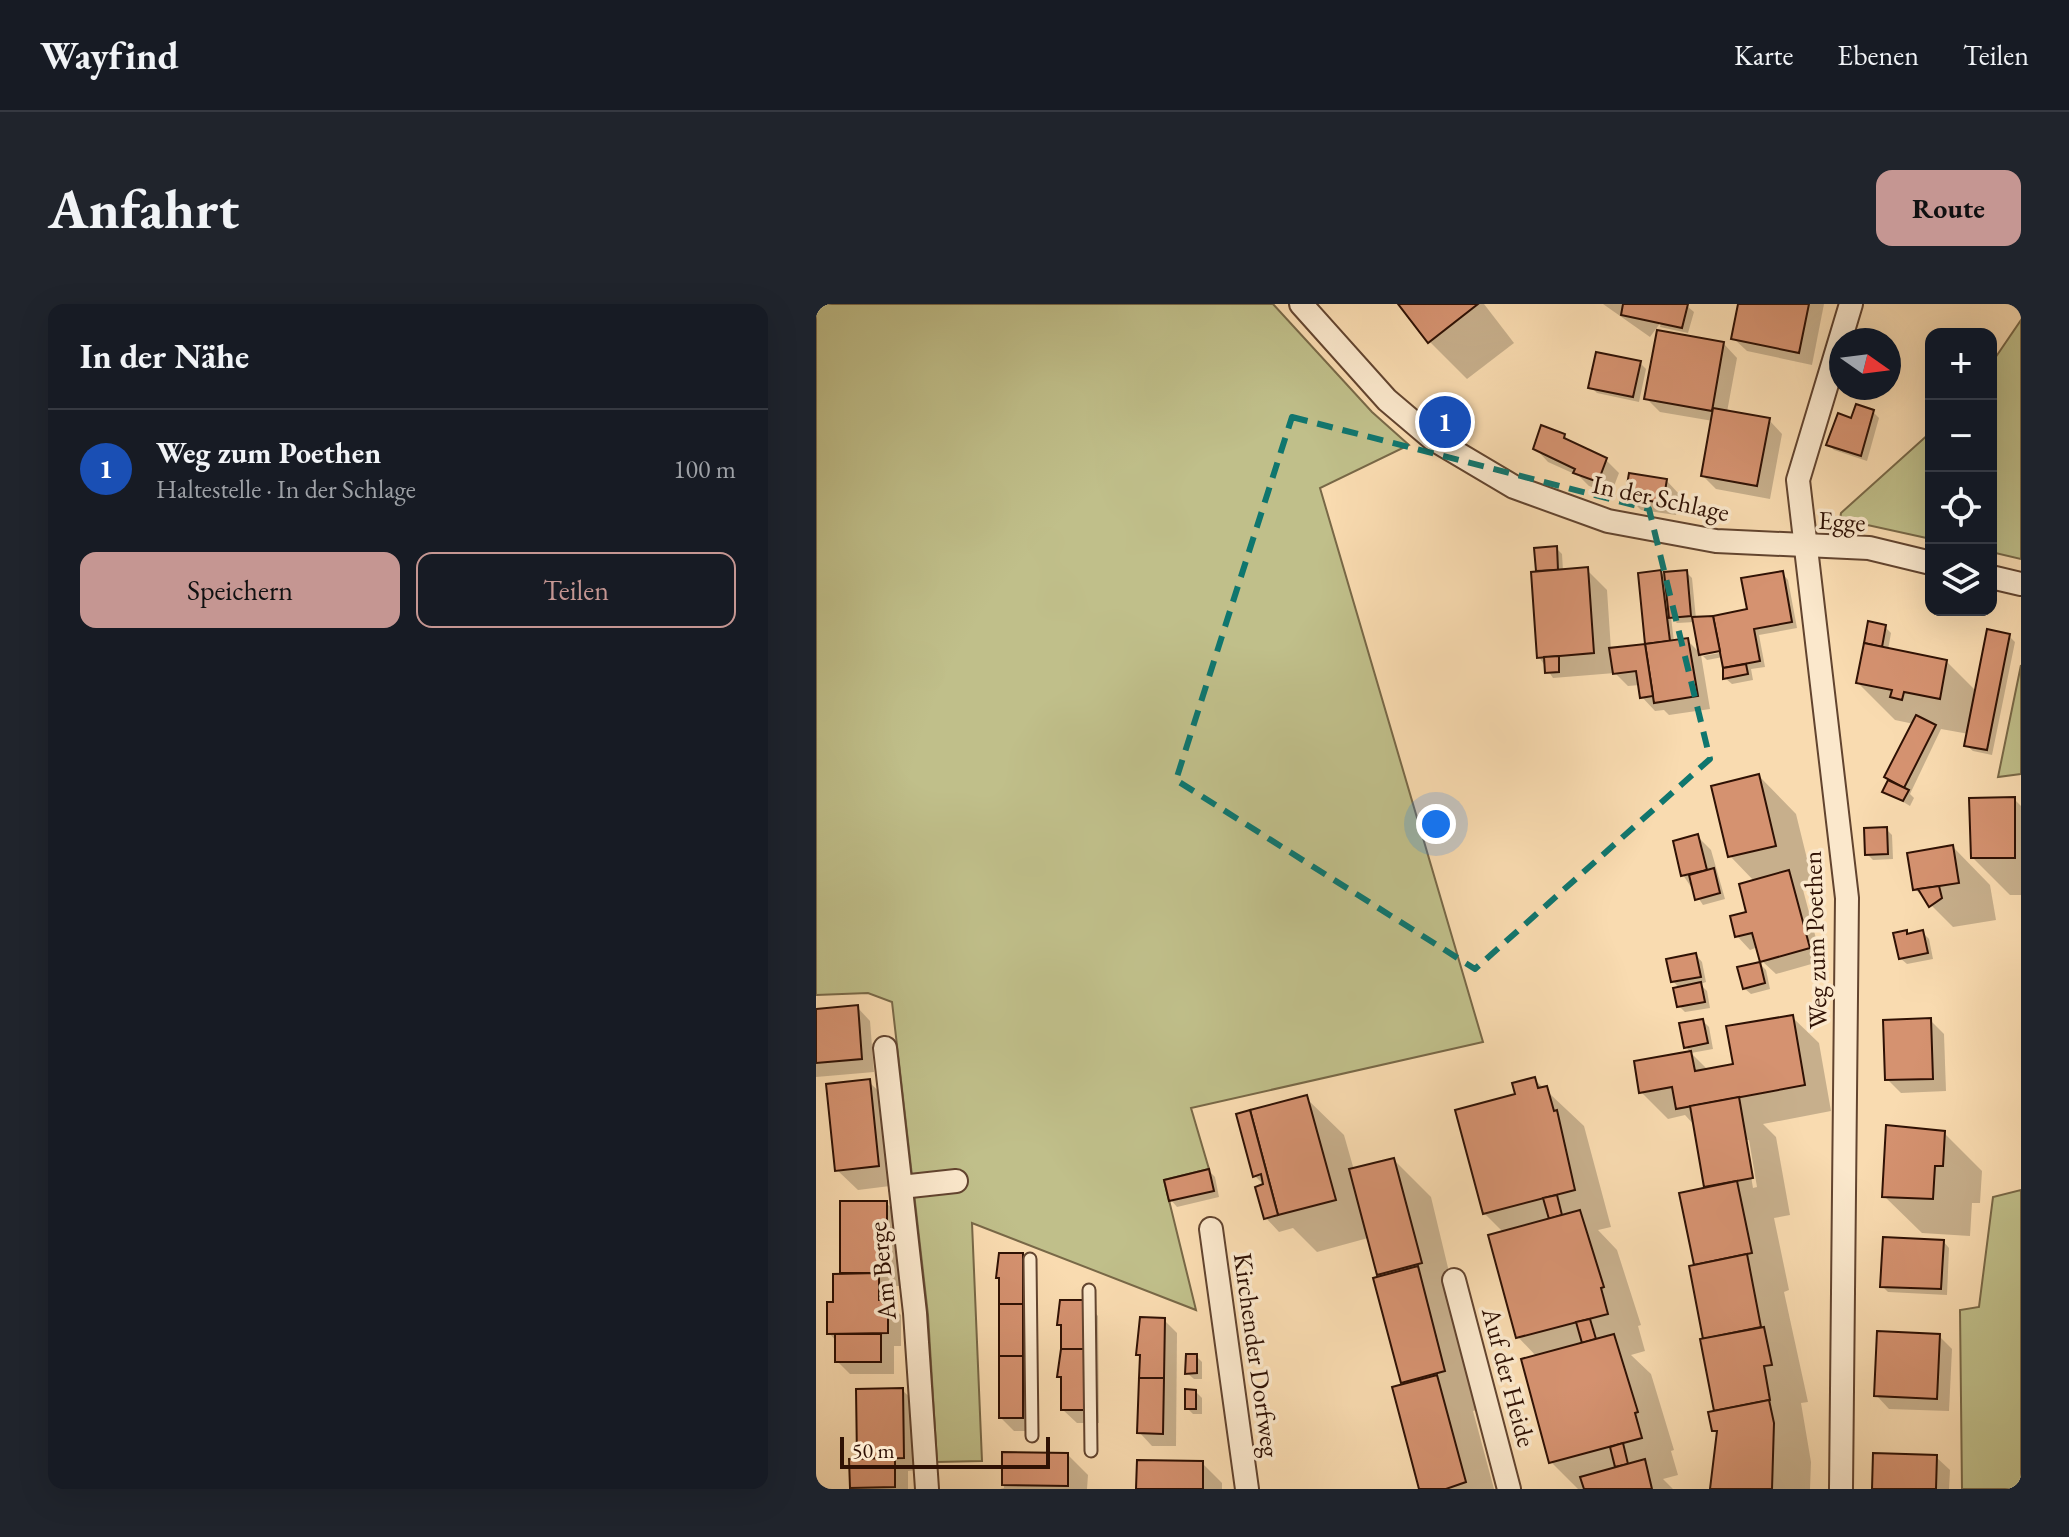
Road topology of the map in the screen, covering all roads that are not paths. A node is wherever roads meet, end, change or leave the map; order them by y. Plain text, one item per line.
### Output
1 (1301, 304) edge
2 (1851, 304) edge
3 (1749, 543) joint
4 (1807, 547) junction
5 (1925, 562) edge
6 (1997, 578) edge
7 (2021, 584) edge
8 (885, 1048) dead end
9 (956, 1181) dead end
10 (901, 1187) junction
11 (1211, 1229) dead end
12 (1030, 1259) dead end
13 (1454, 1280) dead end
14 (1089, 1290) dead end
15 (1032, 1436) dead end
16 (1091, 1451) dead end
17 (927, 1489) edge
18 (1247, 1489) edge
19 (1509, 1489) edge
20 (1841, 1489) edge

1 - 3 street, In der Schlage
2 - 4 street, Weg zum Poethen
3 - 4 street, Egge
4 - 5 street, Egge
4 - 20 street, Weg zum Poethen
6 - 7 street
8 - 10 street, Am Berge
9 - 10 street
10 - 17 street, Am Berge
11 - 18 street, Kirchender Dorfweg
12 - 15 lane
13 - 19 street, Auf der Heide
14 - 16 lane

